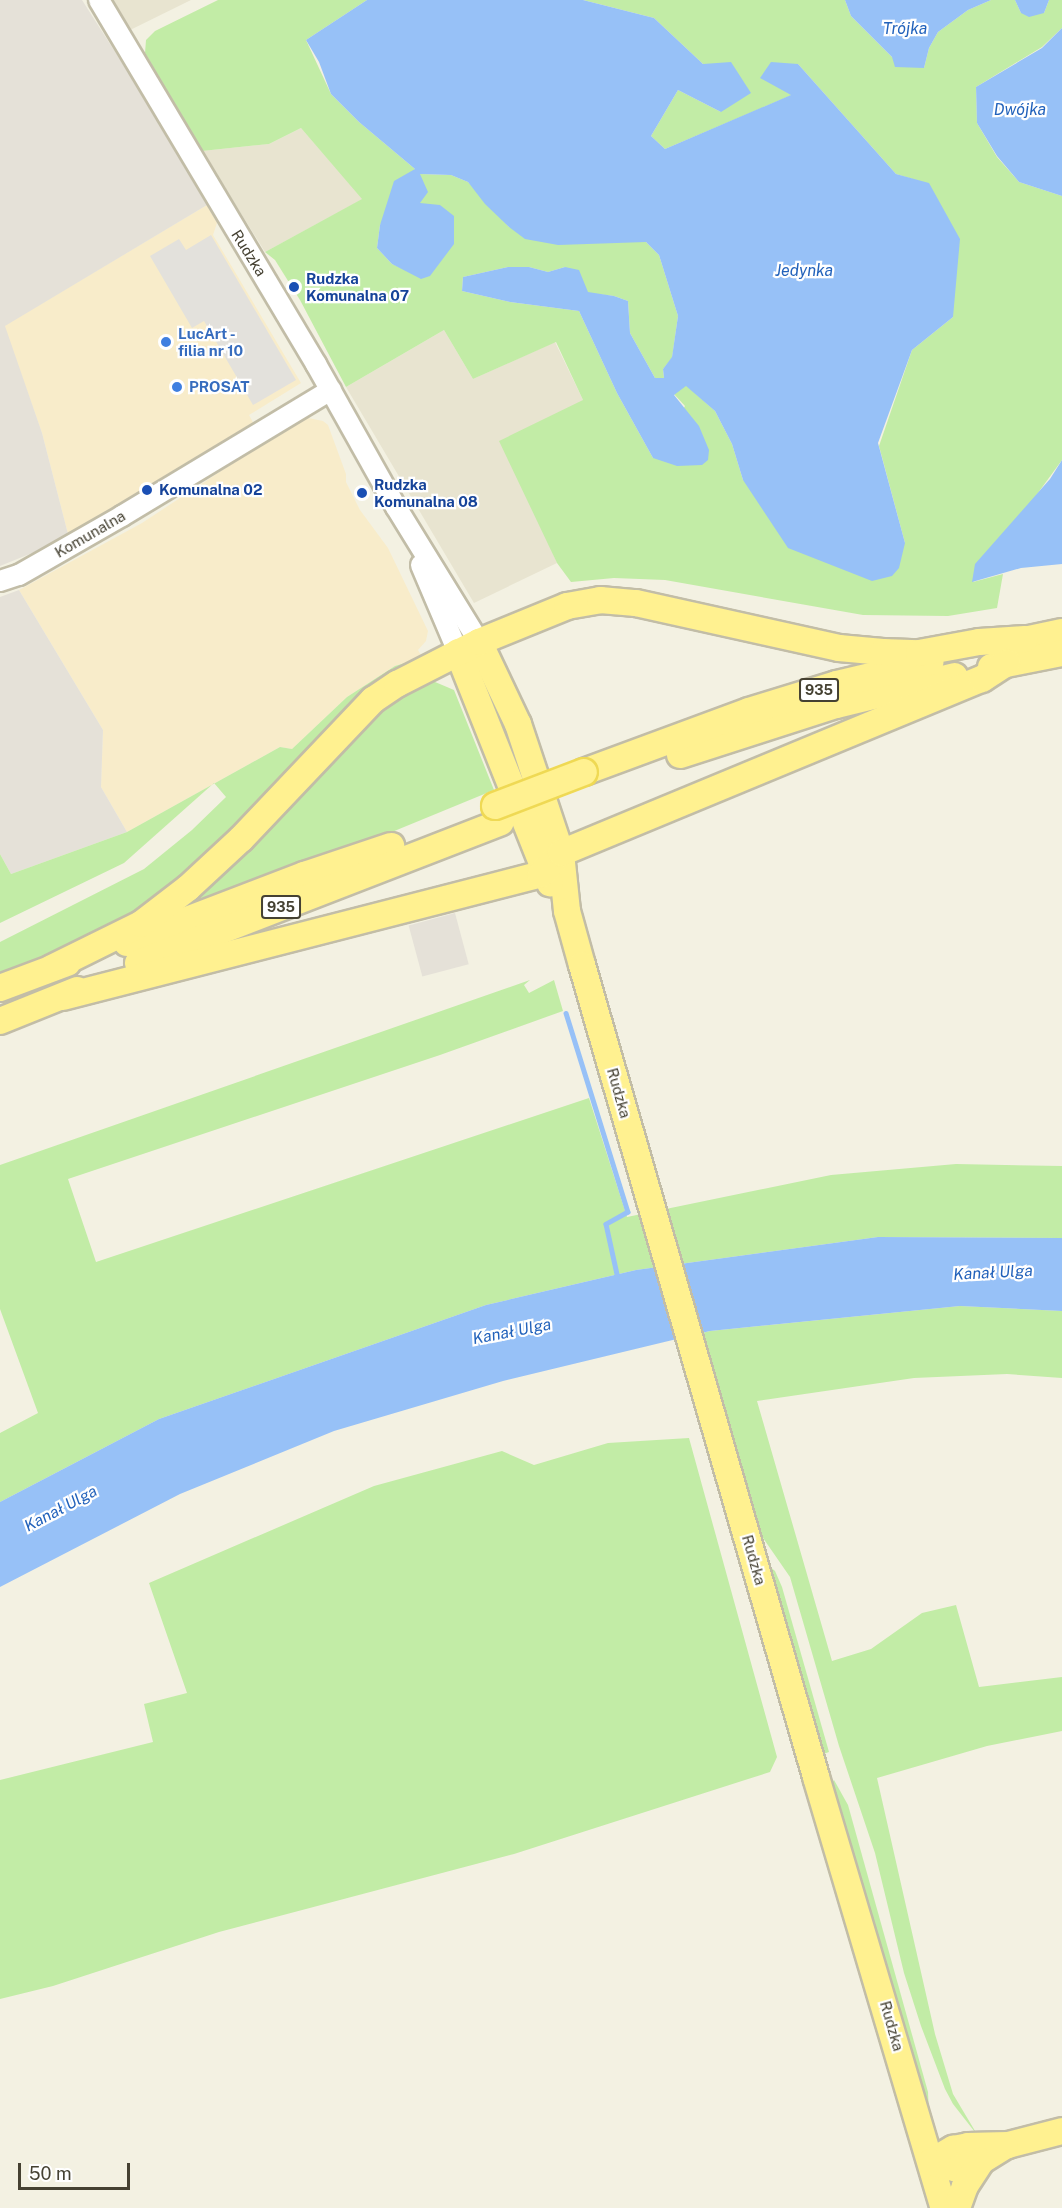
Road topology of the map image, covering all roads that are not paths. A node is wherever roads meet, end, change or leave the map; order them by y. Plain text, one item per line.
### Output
1 (99, 0) edge
2 (331, 390) junction
3 (0, 580) edge
4 (1062, 632) edge
5 (1025, 639) junction
6 (469, 647) junction
7 (1062, 653) edge
8 (1007, 663) junction
9 (585, 780) junction
10 (498, 814) junction
11 (561, 853) junction
12 (544, 872) junction
13 (567, 911) junction
14 (52, 968) junction
15 (0, 988) edge
16 (63, 996) junction
17 (0, 1020) edge
18 (915, 2108) junction
19 (1062, 2131) edge
20 (974, 2153) junction
21 (931, 2162) junction
22 (944, 2208) edge
23 (957, 2208) edge

1 - 2 street, Rudzka
2 - 3 street, Komunalna
2 - 6 street, Rudzka
4 - 5 main road, 935
5 - 6 main road
5 - 9 main road, 935
6 - 11 main road, Rudzka
6 - 12 main road, Rudzka
6 - 14 main road
7 - 8 main road, 935
8 - 9 main road, 935
8 - 11 main road
9 - 10 main road, 935, bridge
10 - 14 main road, 935
10 - 16 main road, 935
11 - 12 main road
11 - 13 main road, Rudzka
12 - 13 main road, Rudzka
12 - 16 main road
13 - 18 main road, Rudzka
14 - 15 main road, 935
16 - 17 main road, 935
18 - 20 main road
18 - 21 main road, Rudzka
19 - 20 main road
20 - 21 main road
20 - 23 main road
21 - 22 main road, Rudzka

